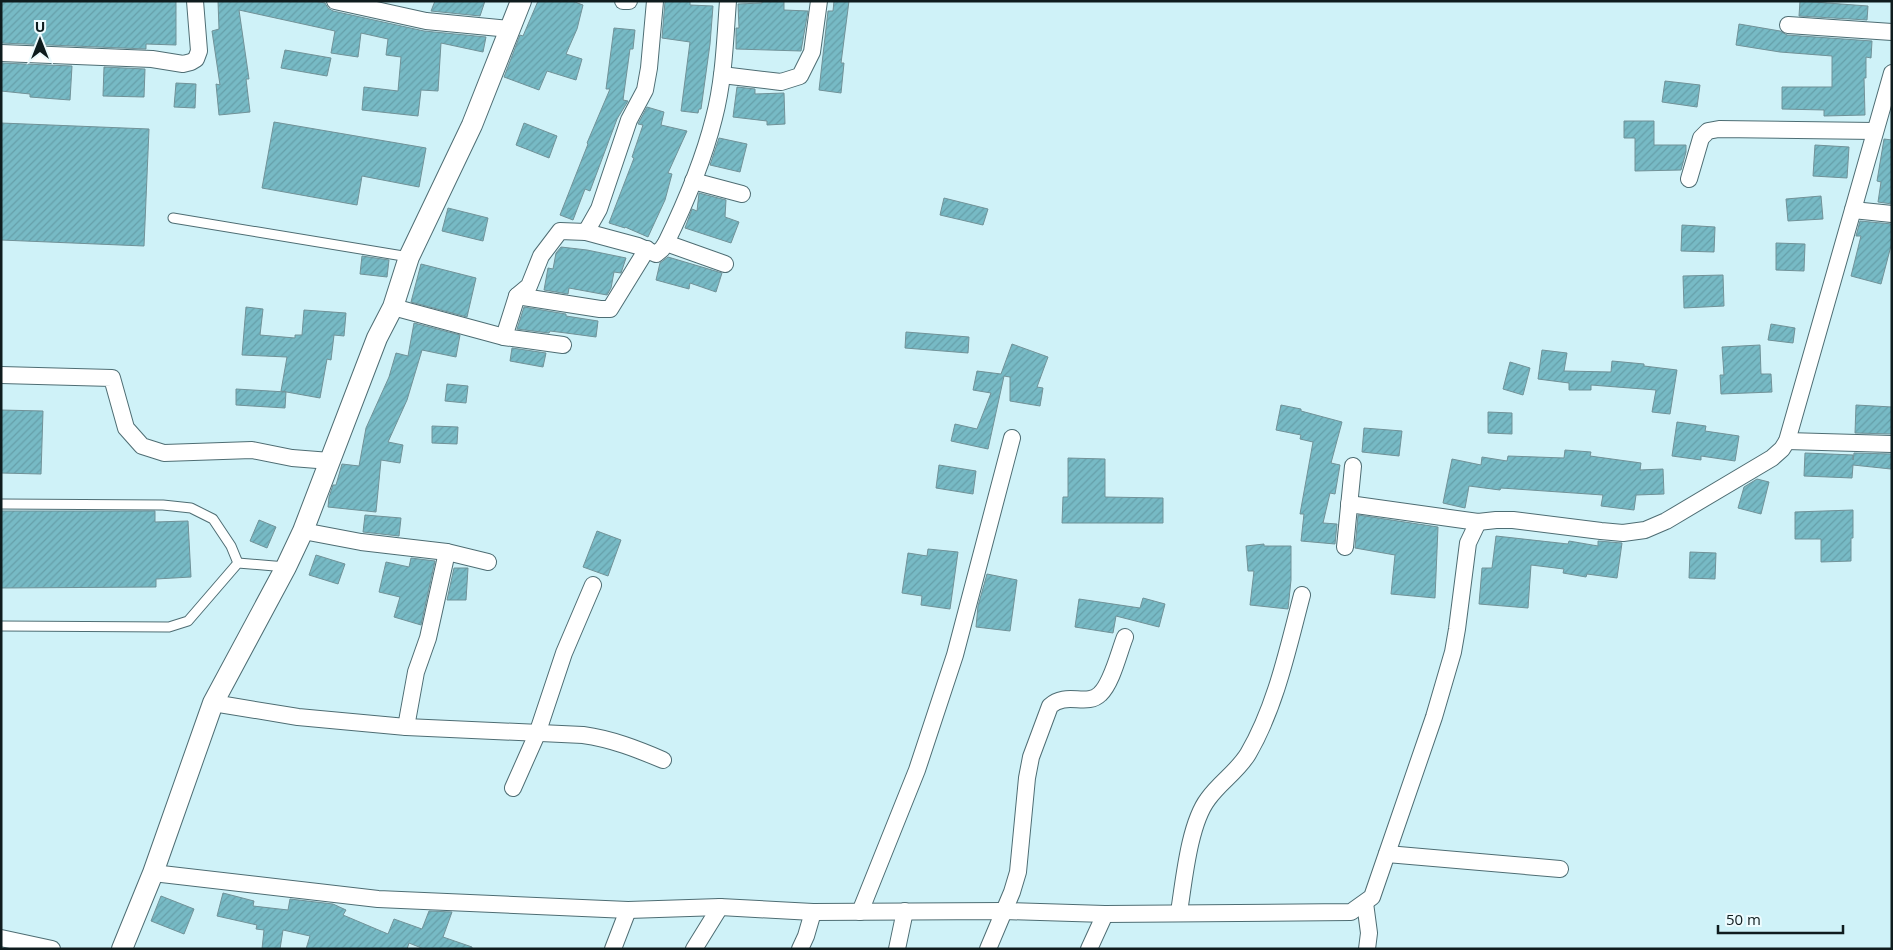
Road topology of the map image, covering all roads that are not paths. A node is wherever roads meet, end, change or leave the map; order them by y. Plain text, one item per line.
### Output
1 (195, 1) edge
2 (335, 1) edge
3 (521, 1) edge
4 (624, 1) edge
5 (629, 1) edge
6 (655, 1) edge
7 (728, 1) edge
8 (819, 1) edge
9 (1788, 25) dead end
10 (510, 29) junction
11 (1892, 32) edge
12 (1, 53) edge
13 (1892, 73) edge
14 (722, 75) junction
15 (1875, 131) junction
16 (1689, 179) dead end
17 (693, 181) junction
18 (742, 194) dead end
19 (1853, 210) junction
20 (1892, 214) edge
21 (172, 218) dead end
22 (586, 232) junction
23 (666, 243) junction
24 (647, 250) junction
25 (409, 258) junction
26 (725, 264) dead end
27 (517, 296) junction
28 (393, 307) junction
29 (504, 337) junction
30 (562, 345) dead end
31 (1, 375) edge
32 (1012, 438) dead end
33 (1787, 441) junction
34 (1892, 444) edge
35 (330, 461) junction
36 (1353, 466) dead end
37 (1, 504) edge
38 (1349, 504) junction
39 (1478, 522) junction
40 (303, 531) junction
41 (1345, 547) dead end
42 (447, 552) junction
43 (488, 562) dead end
44 (238, 563) junction
45 (286, 567) junction
46 (593, 585) dead end
47 (1302, 595) dead end
48 (1, 626) edge
49 (1125, 637) dead end
50 (213, 704) junction
51 (406, 727) junction
52 (537, 734) junction
53 (663, 760) dead end
54 (513, 788) dead end
55 (1387, 854) junction
56 (1560, 869) dead end
57 (153, 873) junction
58 (1366, 902) junction
59 (720, 908) junction
60 (628, 910) junction
61 (904, 911) junction
62 (1004, 911) junction
63 (813, 912) junction
64 (860, 912) junction
65 (1179, 912) junction
66 (1105, 914) junction
67 (1, 938) edge
68 (52, 949) edge
69 (122, 949) edge
70 (613, 949) edge
71 (694, 949) edge
72 (800, 949) edge
73 (897, 949) edge
74 (988, 949) edge
75 (1089, 949) edge
76 (1367, 949) edge

1 - 12 street
2 - 10 street
3 - 10 street
4 - 5 street
6 - 22 street
7 - 14 street
8 - 14 street
9 - 11 street
10 - 25 street
13 - 15 street
14 - 17 street
15 - 16 street
15 - 19 street
17 - 18 street
17 - 23 street
19 - 20 street
19 - 33 street
21 - 25 lane
22 - 24 street
22 - 27 street
23 - 24 street
23 - 26 street
24 - 27 street
25 - 28 street
27 - 29 street
28 - 29 street
28 - 35 street
29 - 30 street
31 - 35 street
32 - 64 street
33 - 34 street
33 - 39 street
35 - 40 street
36 - 38 street
37 - 44 lane
38 - 39 street
38 - 41 street
39 - 55 street
40 - 42 street
40 - 45 street
42 - 43 street
42 - 51 street
44 - 45 lane
44 - 48 lane
45 - 50 street
46 - 52 street
47 - 65 street
49 - 62 street
50 - 51 street
50 - 57 street
51 - 52 street
52 - 53 street
52 - 54 street
55 - 56 street
55 - 58 street
57 - 60 street
57 - 69 street
58 - 65 street
58 - 76 street
59 - 60 street
59 - 63 street
59 - 71 street
60 - 70 street
61 - 62 street
61 - 64 street
61 - 73 street
62 - 66 street
62 - 74 street
63 - 64 street
63 - 72 street
65 - 66 street
66 - 75 street
67 - 68 street

